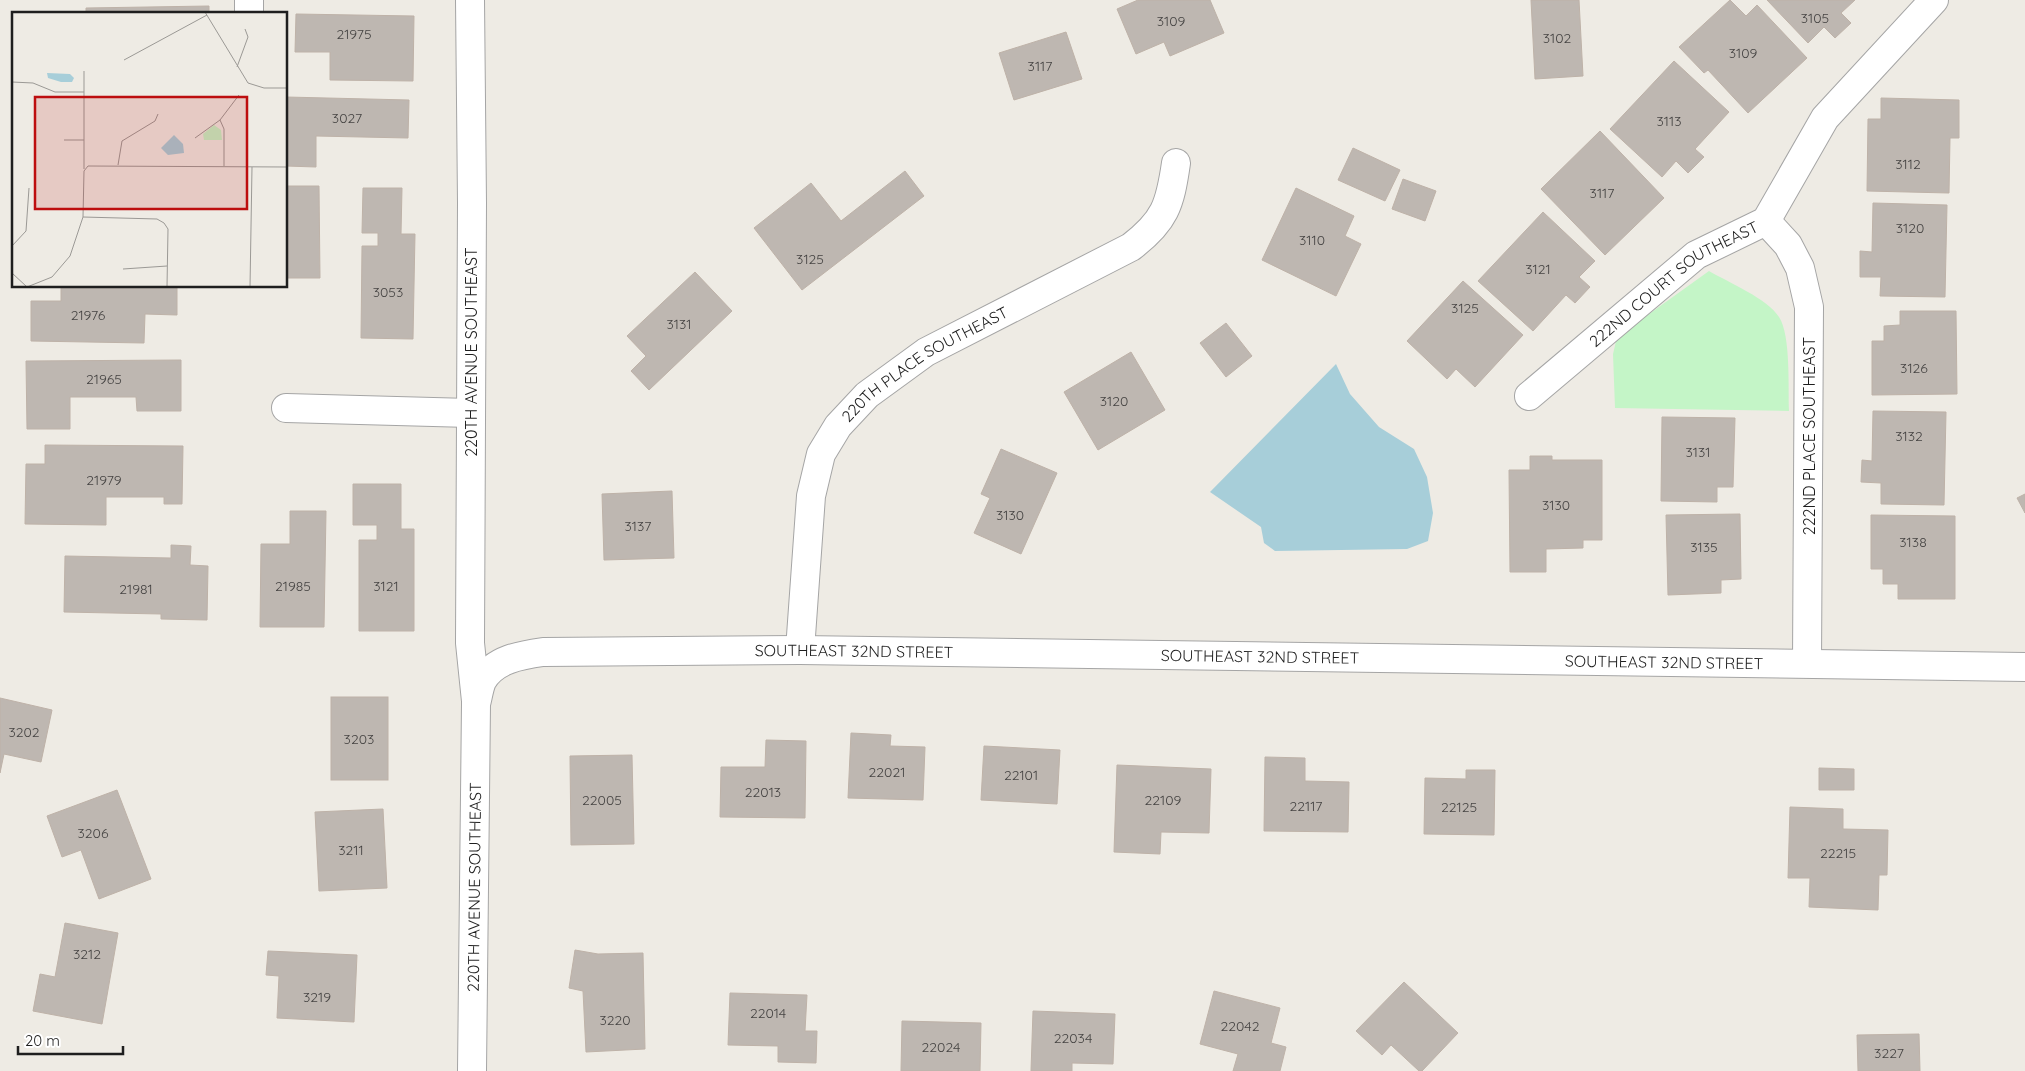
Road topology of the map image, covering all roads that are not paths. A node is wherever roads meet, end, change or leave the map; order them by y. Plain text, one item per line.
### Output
1 (470, 0) edge
2 (1934, 0) edge
3 (1176, 163) dead end
4 (1766, 221) junction
5 (1529, 396) dead end
6 (286, 408) dead end
7 (470, 413) junction
8 (800, 650) junction
9 (1807, 664) junction
10 (496, 666) joint
11 (2025, 667) edge
12 (476, 704) junction
13 (472, 1071) edge

1 - 7 street, 220TH AVENUE SOUTHEAST
2 - 4 street, 222ND COURT SOUTHEAST
3 - 8 street, 220TH PLACE SOUTHEAST
4 - 5 street, 222ND COURT SOUTHEAST
4 - 9 street, 222ND PLACE SOUTHEAST
6 - 7 street
7 - 12 street, 220TH AVENUE SOUTHEAST
8 - 9 street, SOUTHEAST 32ND STREET
8 - 10 street, SOUTHEAST 32ND STREET
9 - 11 street, SOUTHEAST 32ND STREET
10 - 12 street, 220TH AVENUE SOUTHEAST
12 - 13 street, 220TH AVENUE SOUTHEAST

